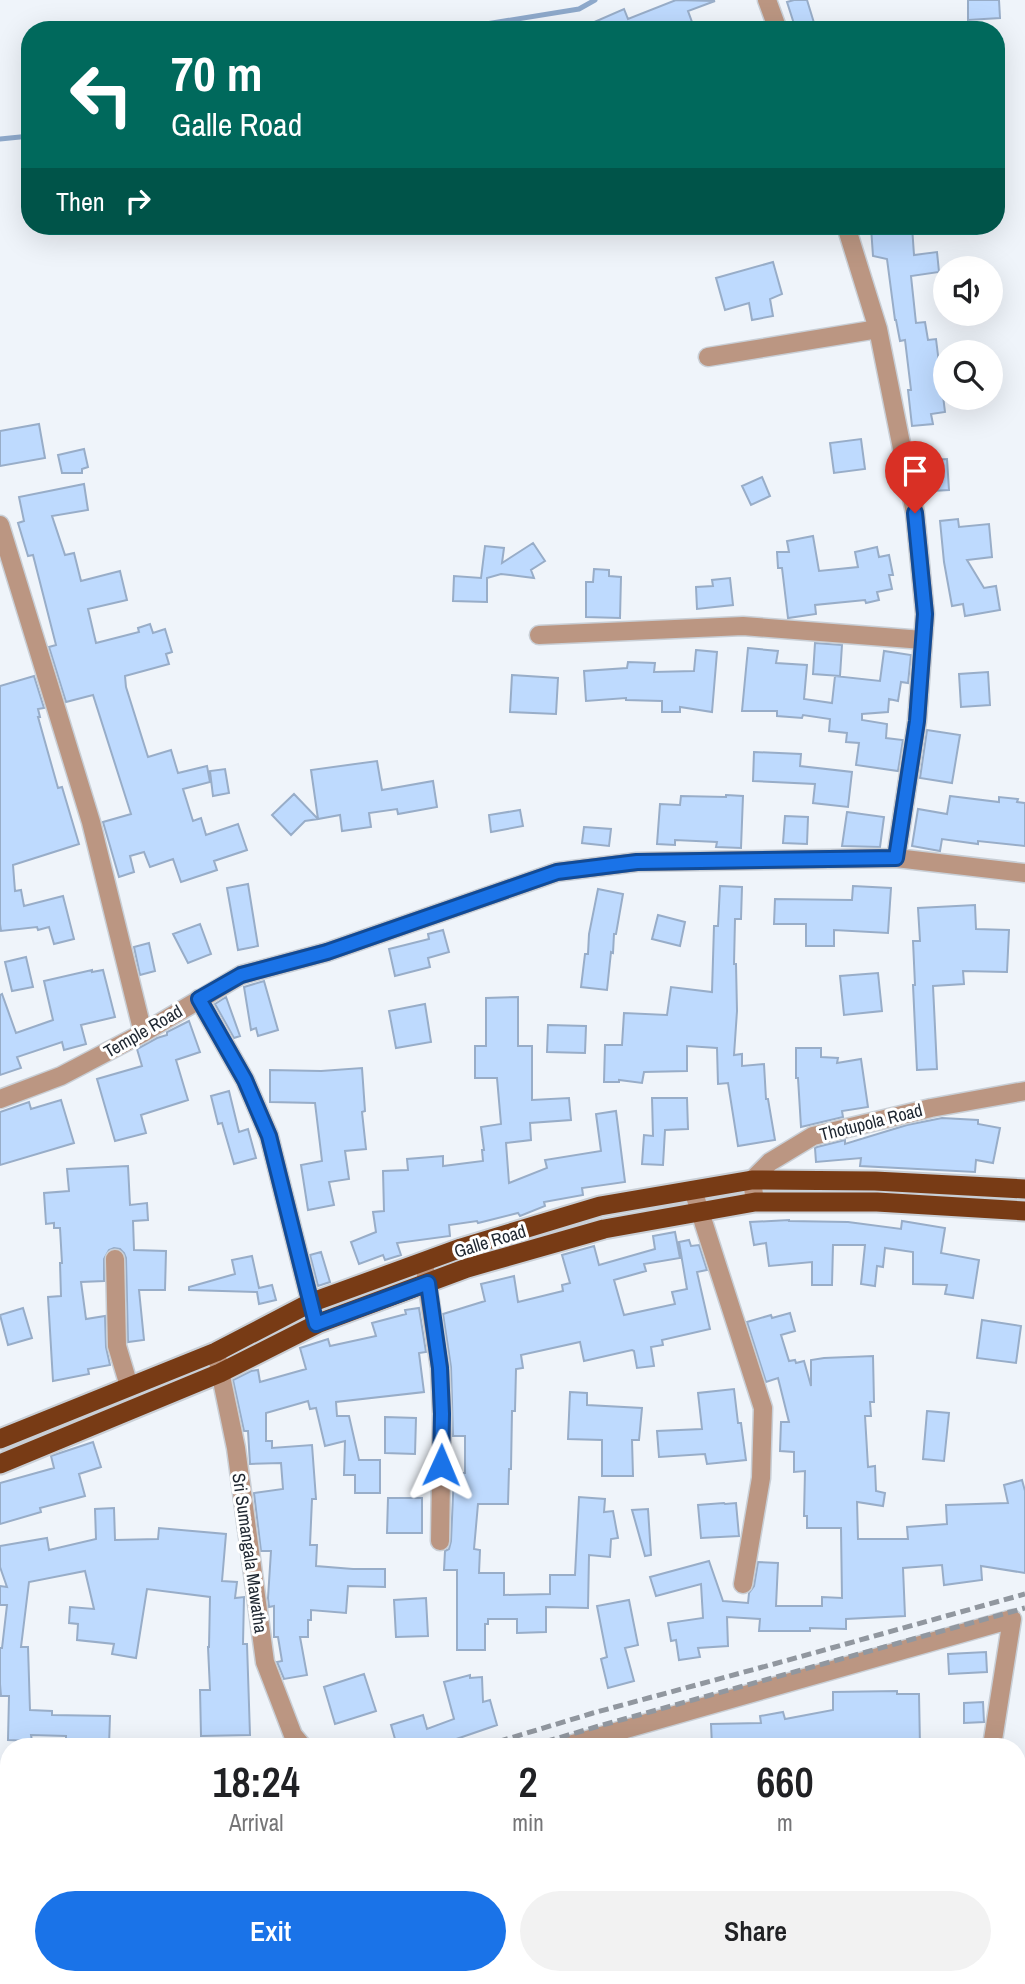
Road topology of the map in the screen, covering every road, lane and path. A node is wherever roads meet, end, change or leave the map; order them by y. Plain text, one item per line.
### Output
1 (767, 0) edge
2 (775, 21) edge
3 (849, 235) edge
4 (878, 329) junction
5 (708, 357) dead end
6 (0, 525) edge
7 (539, 635) dead end
8 (923, 640) junction
9 (896, 858) junction
10 (1025, 873) edge
11 (199, 999) junction
12 (143, 1033) junction
13 (1025, 1091) edge
14 (0, 1099) edge
15 (752, 1180) junction
16 (1025, 1189) edge
17 (693, 1190) junction
18 (755, 1202) junction
19 (1025, 1211) edge
20 (700, 1212) junction
21 (115, 1259) dead end
22 (424, 1262) junction
23 (428, 1283) junction
24 (310, 1303) junction
25 (316, 1324) junction
26 (216, 1352) junction
27 (220, 1373) junction
28 (130, 1386) junction
29 (0, 1439) edge
30 (0, 1464) edge
31 (440, 1541) dead end
32 (743, 1584) dead end
33 (295, 1738) edge
34 (594, 1738) edge
35 (993, 1738) edge

1 - 2 street
3 - 4 street
4 - 5 street
4 - 8 street
6 - 12 street
7 - 8 street
8 - 9 street
9 - 10 street, Temple Road
9 - 11 street, Temple Road
11 - 12 street, Temple Road
11 - 24 street
12 - 14 street, Temple Road
13 - 15 street, Thotupola Road
15 - 16 highway, Galle Road
15 - 17 highway, Galle Road
15 - 18 street
17 - 20 street
17 - 22 highway, Galle Road
18 - 19 highway, Galle Road
18 - 20 highway, Galle Road
20 - 23 highway, Galle Road
20 - 32 street
21 - 28 street
22 - 23 street
22 - 24 highway, Galle Road
23 - 25 highway, Galle Road
23 - 31 street
24 - 25 street
24 - 26 highway, Galle Road
25 - 27 highway, Galle Road
26 - 27 street, Sri Sumangala Mawatha
26 - 28 highway, Galle Road
27 - 30 highway, Galle Road
27 - 33 street, Sri Sumangala Mawatha
28 - 29 highway, Galle Road
34 - 35 street

